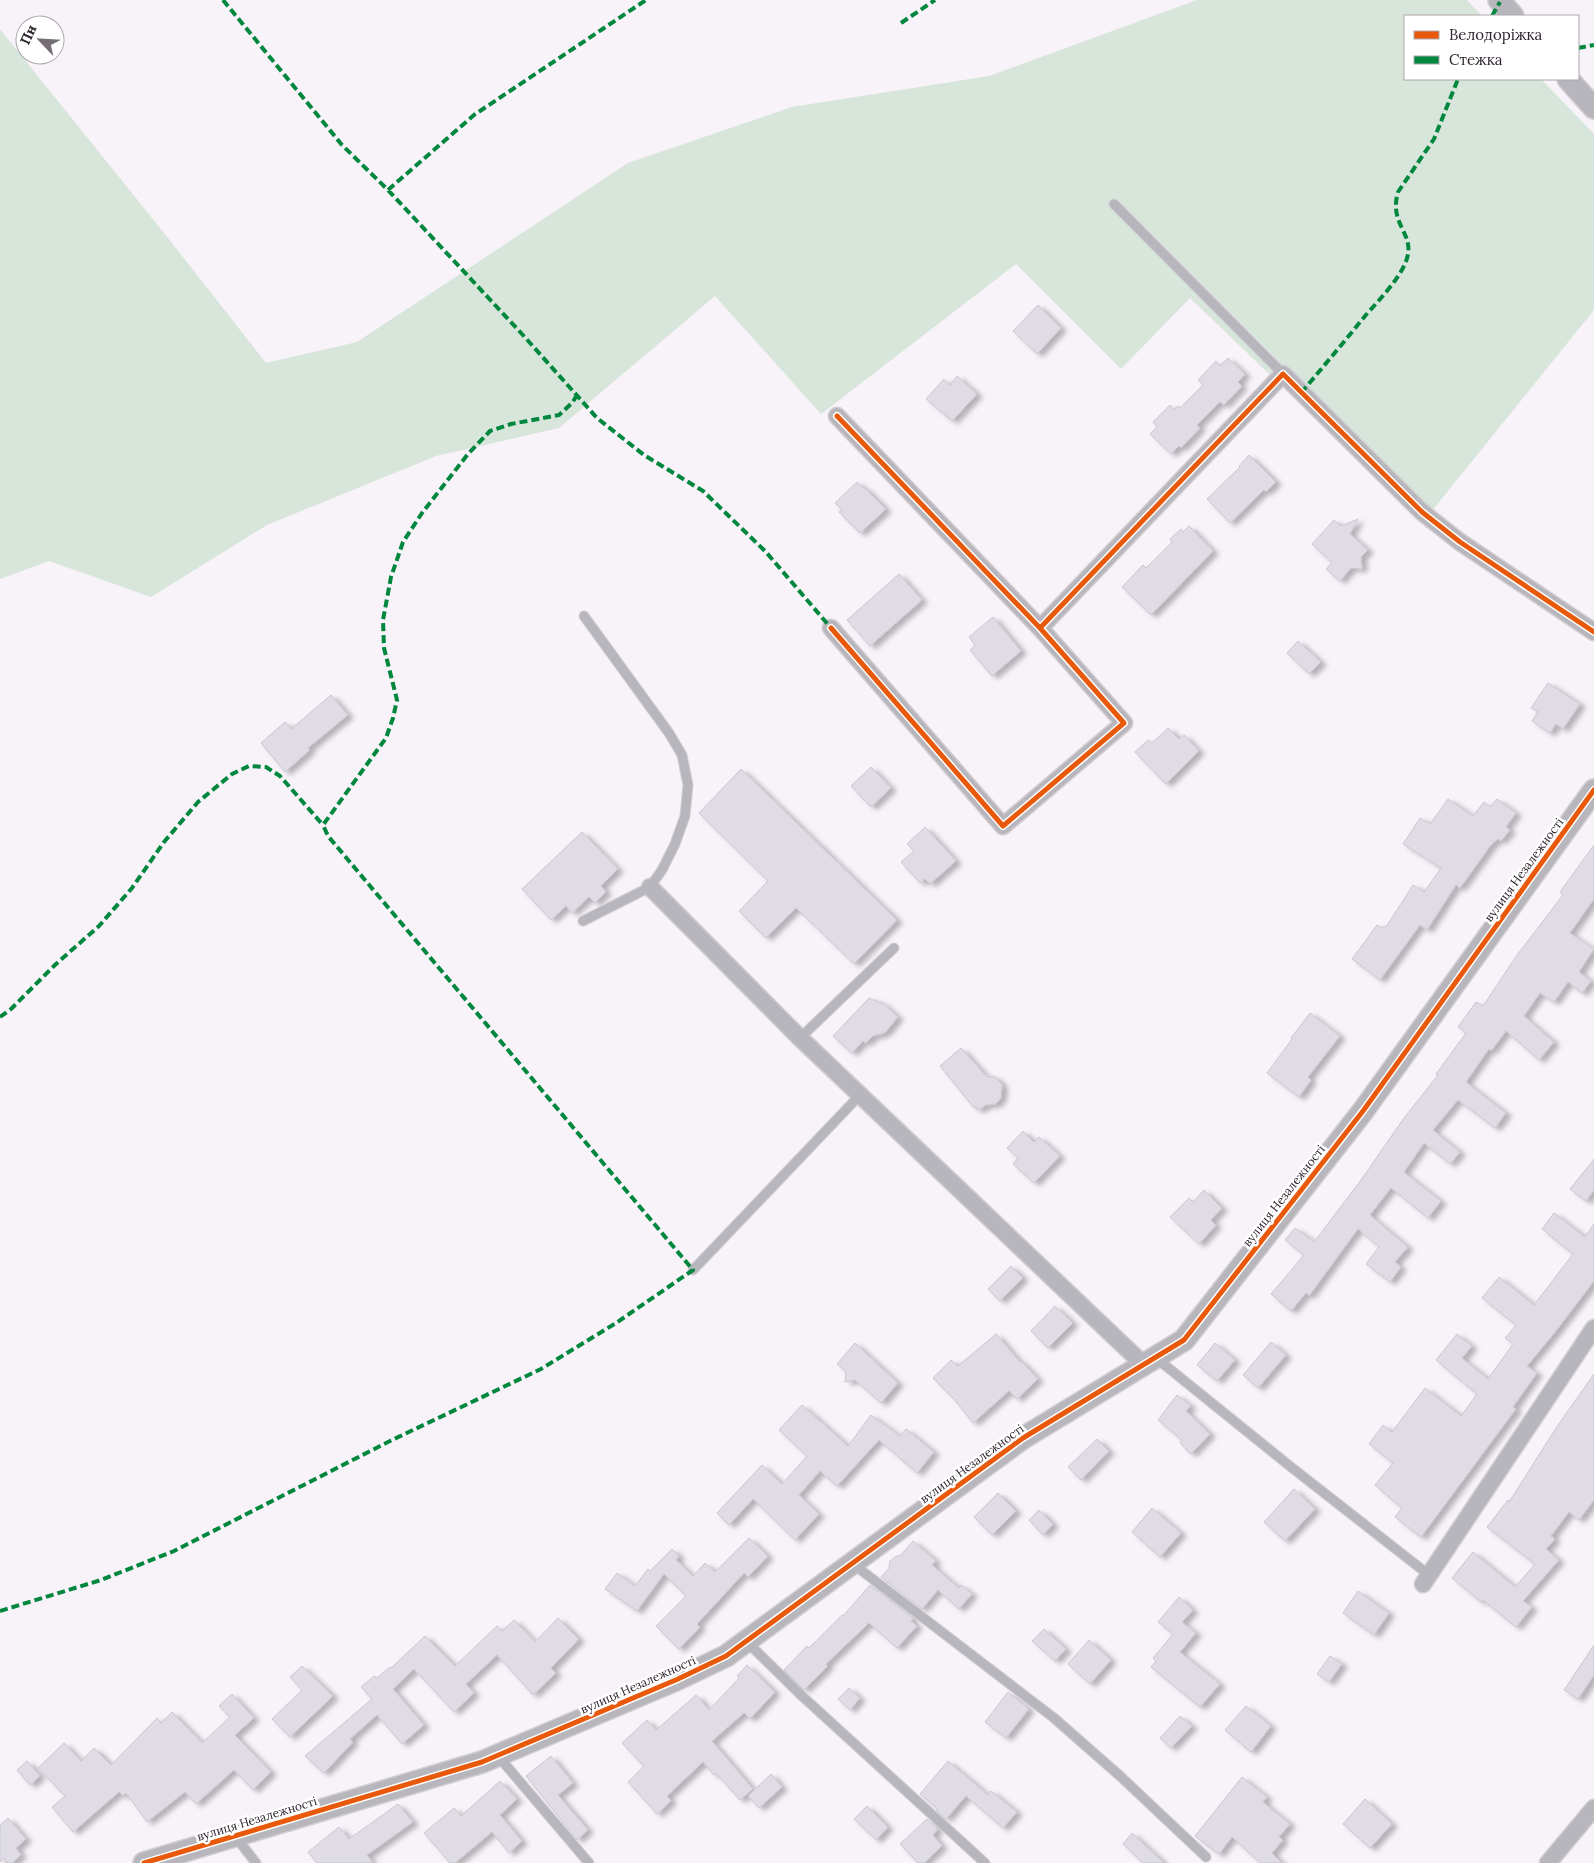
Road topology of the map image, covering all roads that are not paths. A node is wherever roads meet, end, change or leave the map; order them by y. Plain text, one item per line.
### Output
1 (1499, 0) edge
2 (1512, 15) edge
3 (1569, 80) edge
4 (1594, 108) edge
5 (1114, 204) dead end
6 (1283, 374) junction
7 (837, 416) dead end
8 (584, 616) dead end
9 (831, 628) dead end
10 (1040, 628) junction
11 (1594, 632) edge
12 (1594, 790) edge
13 (650, 887) junction
14 (583, 921) dead end
15 (894, 948) dead end
16 (800, 1038) junction
17 (860, 1095) junction
18 (693, 1270) dead end
19 (1594, 1328) edge
20 (1150, 1361) junction
21 (853, 1564) junction
22 (1426, 1580) joint
23 (746, 1642) junction
24 (497, 1756) junction
25 (1594, 1808) edge
26 (235, 1836) junction
27 (1206, 1857) dead end
28 (144, 1863) edge
29 (256, 1863) edge
30 (589, 1863) edge
31 (985, 1863) edge
32 (1548, 1863) edge

1 - 2 street
3 - 4 street
5 - 6 lane
6 - 10 street
6 - 11 street
7 - 10 street
8 - 13 lane
9 - 10 street
12 - 20 street, вулиця Незалежності
13 - 14 lane
13 - 16 street
15 - 16 lane
16 - 17 street
17 - 18 lane
17 - 20 street
19 - 22 street
20 - 21 street, вулиця Незалежності
20 - 22 lane
21 - 23 street, вулиця Незалежності
21 - 27 lane
23 - 24 street, вулиця Незалежності
23 - 31 lane
24 - 26 street, вулиця Незалежності
24 - 30 lane
25 - 32 street
26 - 28 street, вулиця Незалежності
26 - 29 lane

